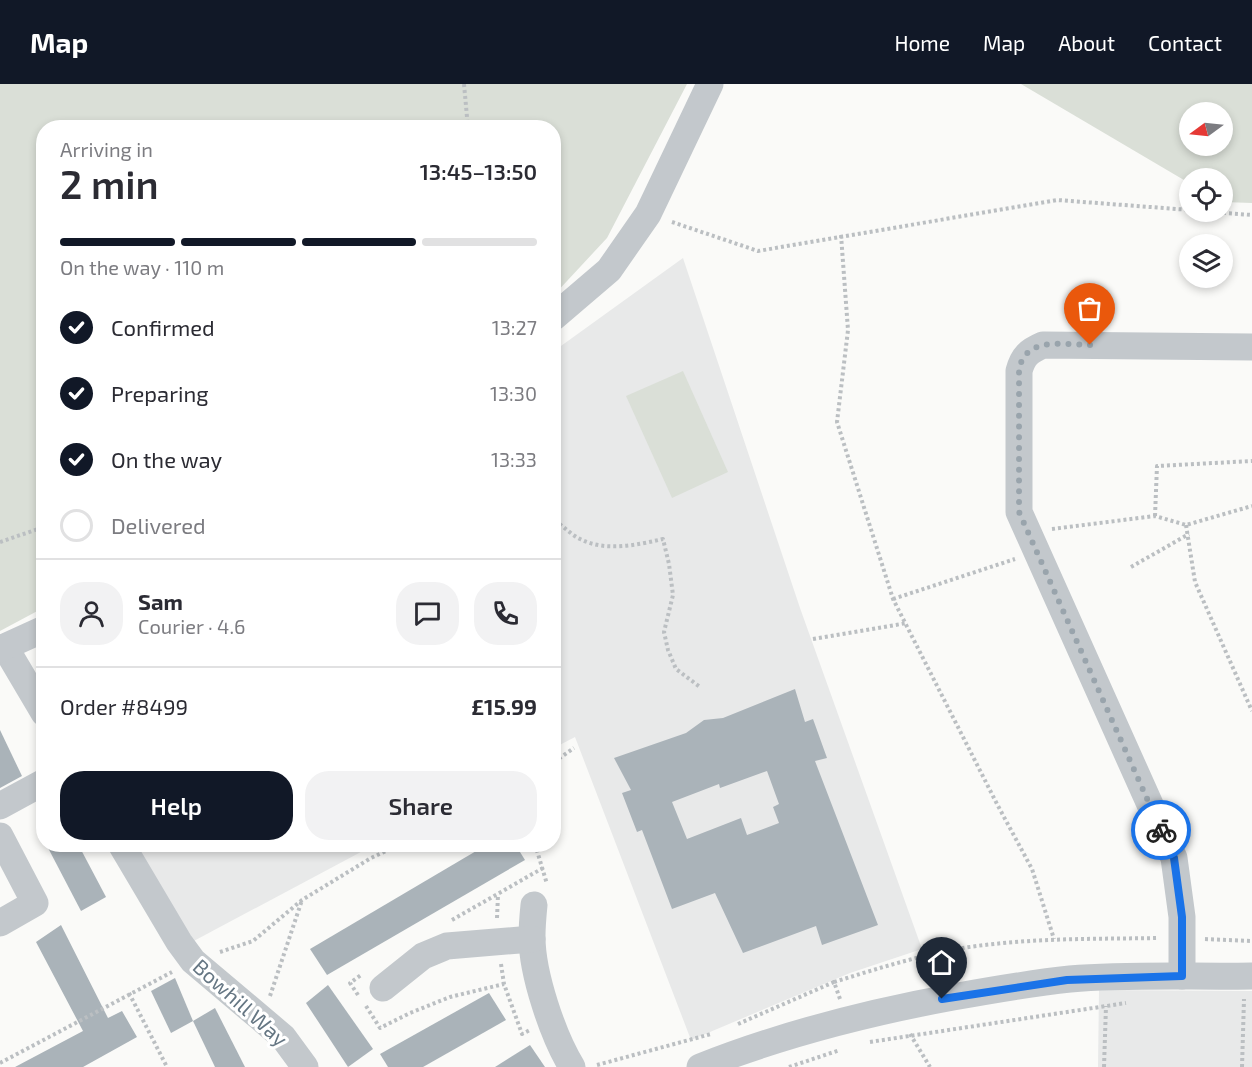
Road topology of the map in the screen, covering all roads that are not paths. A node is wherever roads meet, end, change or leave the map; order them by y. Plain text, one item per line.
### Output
1 (710, 84) edge
2 (561, 312) edge
3 (1252, 347) edge
4 (36, 633) edge
5 (2, 648) edge
6 (36, 701) edge
7 (36, 786) edge
8 (0, 806) edge
9 (0, 836) edge
10 (126, 852) edge
11 (534, 904) dead end
12 (0, 923) edge
13 (532, 939) junction
14 (1182, 976) junction
15 (1248, 976) edge
16 (383, 988) dead end
17 (302, 1066) edge
18 (572, 1067) edge
19 (700, 1067) edge

1 - 2 street
3 - 14 street
4 - 5 street
5 - 6 street
7 - 8 street
9 - 12 street
10 - 17 street, Bowhill Way
11 - 13 street
13 - 16 street
13 - 18 street
14 - 15 street
14 - 19 street

